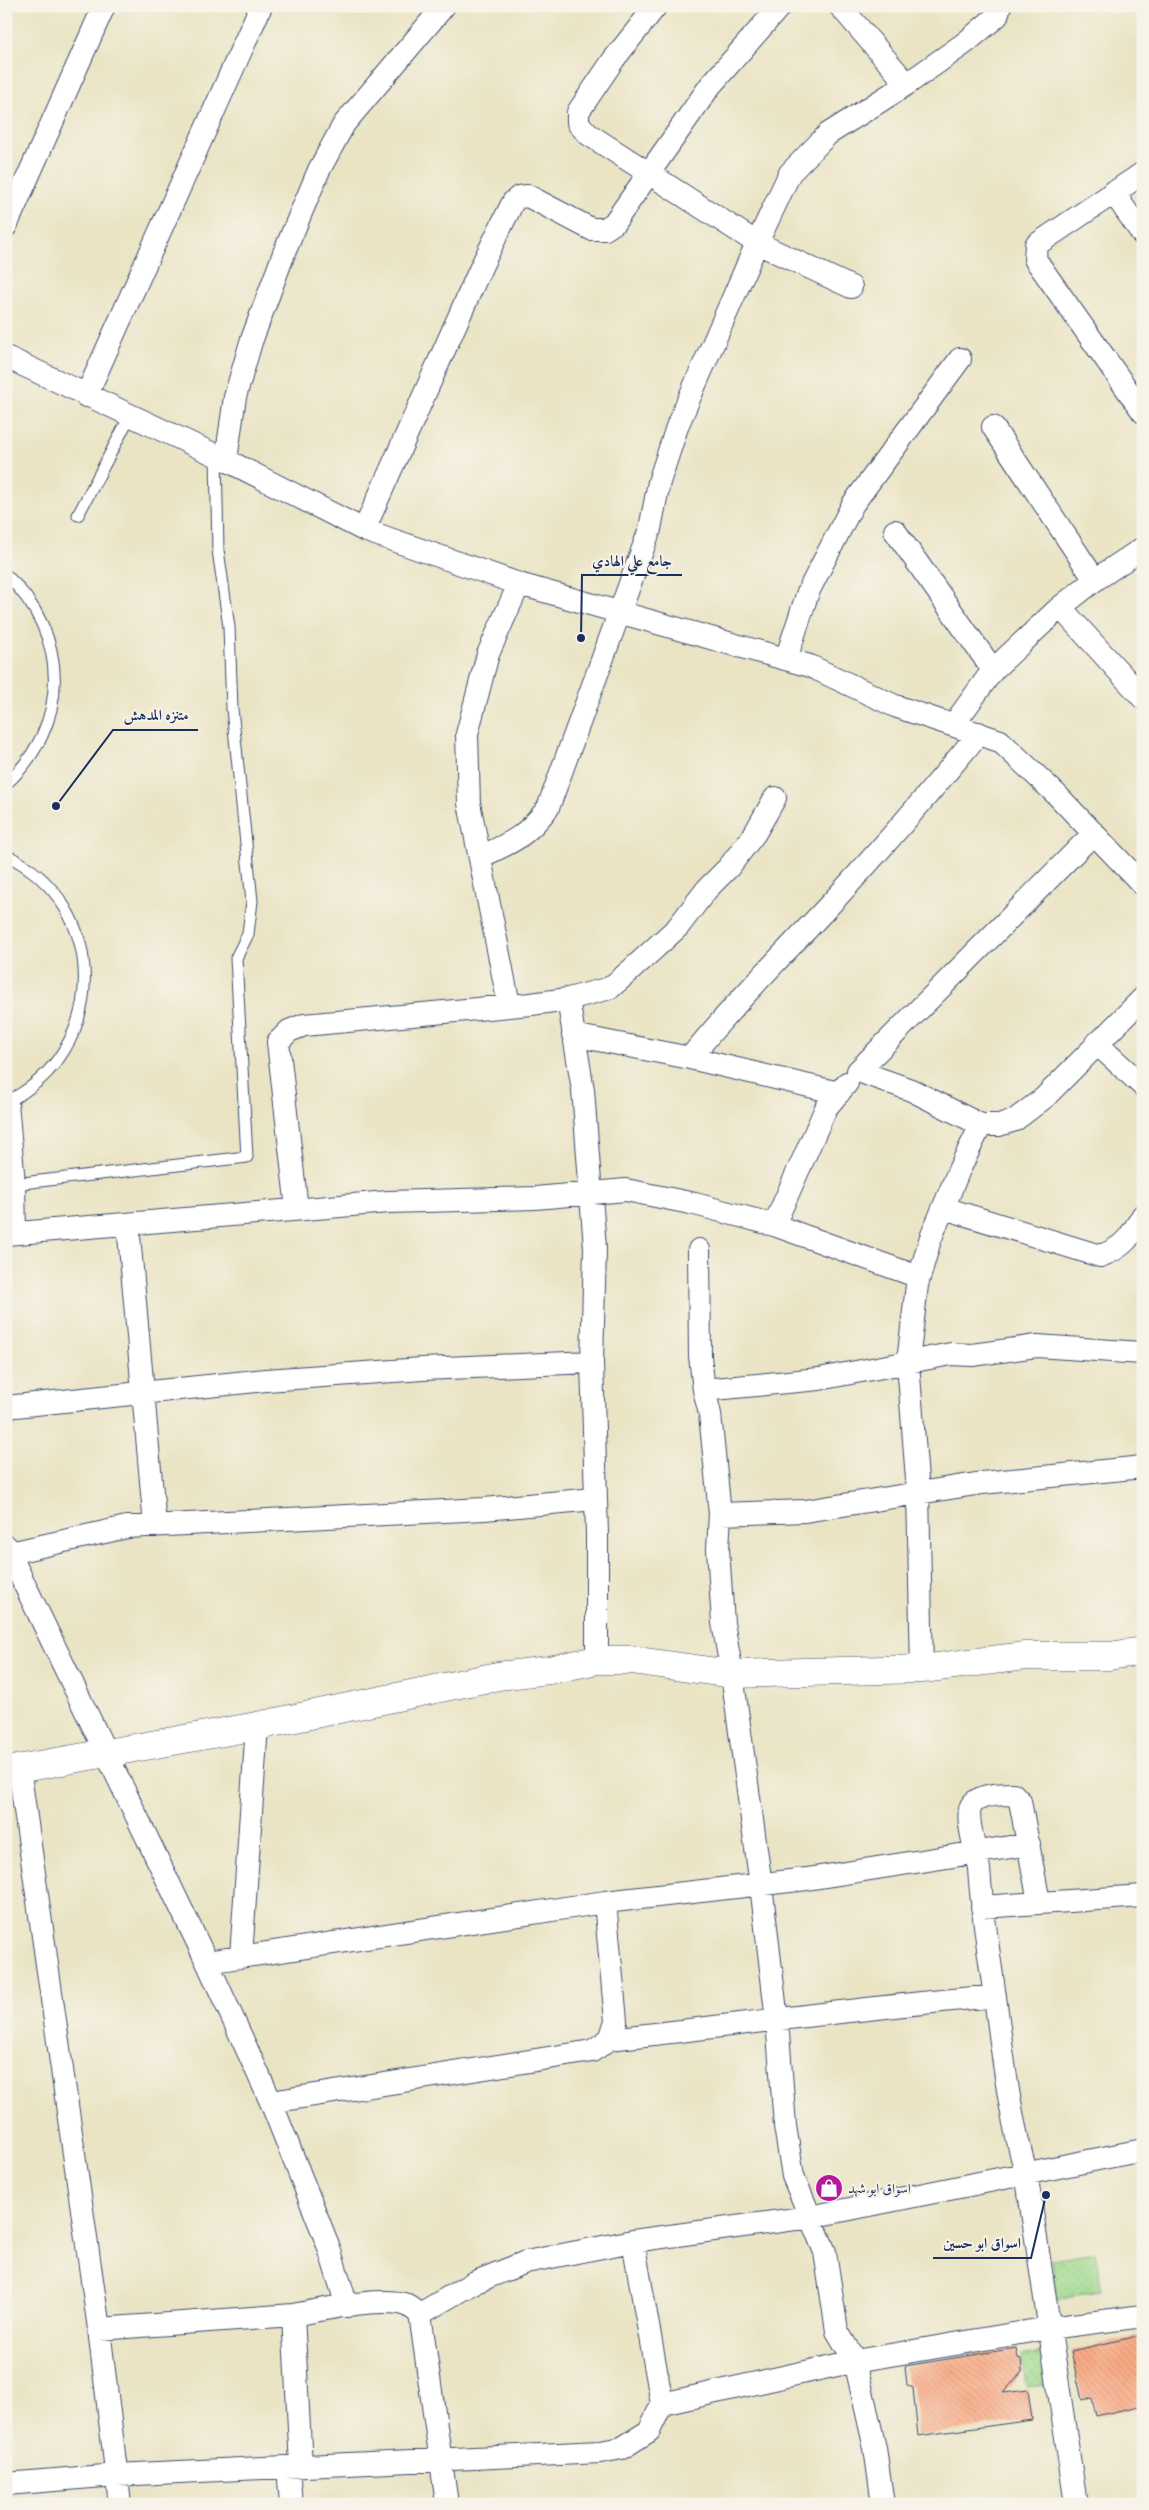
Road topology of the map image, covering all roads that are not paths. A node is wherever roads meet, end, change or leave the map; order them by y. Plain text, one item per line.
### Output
1 (104, 6) edge
2 (262, 6) edge
3 (444, 6) edge
4 (656, 6) edge
5 (780, 6) edge
6 (840, 6) edge
7 (1000, 6) edge
8 (907, 84) junction
9 (648, 173) junction
10 (1143, 173) edge
11 (1113, 192) junction
12 (6, 226) edge
13 (1143, 234) edge
14 (757, 243) junction
15 (851, 287) dead end
16 (960, 359) dead end
17 (7, 360) edge
18 (86, 396) junction
19 (1143, 412) edge
20 (130, 416) junction
21 (993, 427) dead end
22 (221, 459) junction
23 (78, 515) dead end
24 (364, 530) junction
25 (895, 530) dead end
26 (1143, 548) edge
27 (6, 575) edge
28 (1094, 580) junction
29 (519, 584) junction
30 (1061, 608) junction
31 (620, 614) junction
32 (786, 658) junction
33 (993, 670) junction
34 (1143, 698) edge
35 (954, 724) junction
36 (979, 733) junction
37 (6, 784) edge
38 (775, 798) dead end
39 (1094, 833) junction
40 (6, 855) edge
41 (480, 857) junction
42 (1143, 885) edge
43 (568, 998) junction
44 (1143, 998) edge
45 (509, 1005) junction
46 (573, 1035) junction
47 (1096, 1043) junction
48 (690, 1058) junction
49 (858, 1070) junction
50 (1143, 1086) edge
51 (839, 1093) junction
52 (7, 1102) edge
53 (981, 1125) junction
54 (14, 1184) junction
55 (592, 1194) junction
56 (944, 1208) junction
57 (297, 1209) junction
58 (1143, 1214) edge
59 (128, 1224) junction
60 (774, 1226) junction
61 (10, 1234) edge
62 (699, 1250) dead end
63 (919, 1277) junction
64 (1142, 1353) edge
65 (592, 1362) junction
66 (908, 1362) junction
67 (704, 1390) junction
68 (141, 1392) junction
69 (6, 1407) edge
70 (1143, 1467) edge
71 (918, 1493) junction
72 (595, 1499) junction
73 (720, 1514) junction
74 (155, 1526) junction
75 (8, 1550) edge
76 (1143, 1650) edge
77 (597, 1660) junction
78 (922, 1669) junction
79 (732, 1674) junction
80 (257, 1726) junction
81 (106, 1753) junction
82 (12, 1770) edge
83 (1029, 1844) junction
84 (977, 1854) junction
85 (761, 1884) junction
86 (1143, 1896) edge
87 (605, 1902) junction
88 (1039, 1902) junction
89 (982, 1907) junction
90 (241, 1956) junction
91 (207, 1962) junction
92 (994, 1996) junction
93 (778, 2020) junction
94 (610, 2039) junction
95 (271, 2102) junction
96 (1143, 2150) edge
97 (1026, 2172) junction
98 (810, 2217) junction
99 (633, 2241) junction
100 (347, 2306) junction
101 (420, 2314) junction
102 (293, 2315) junction
103 (1143, 2316) edge
104 (1049, 2328) junction
105 (99, 2329) junction
106 (855, 2361) junction
107 (662, 2404) junction
108 (440, 2460) junction
109 (294, 2467) junction
110 (116, 2475) junction
111 (6, 2484) edge
112 (120, 2504) edge
113 (291, 2504) edge
114 (447, 2504) edge
115 (883, 2504) edge
116 (1076, 2504) edge

1 - 12 street
2 - 18 street
3 - 22 street
4 - 9 street
5 - 9 street
6 - 8 street
7 - 8 street
8 - 14 street
9 - 14 street
9 - 24 street
10 - 11 street
11 - 13 street
11 - 19 street
14 - 15 street
14 - 31 street
16 - 32 street
17 - 18 street
18 - 20 street
20 - 22 street
20 - 23 lane
21 - 28 street
22 - 24 street
22 - 54 lane
24 - 29 street
25 - 33 street
26 - 28 street
27 - 37 lane
28 - 30 street
29 - 31 street
29 - 41 street
30 - 33 street
30 - 34 street
31 - 32 street
31 - 41 street
32 - 35 street
33 - 35 street
35 - 36 street
36 - 39 street
36 - 48 street
38 - 43 street
39 - 42 street
39 - 49 street
40 - 52 lane
41 - 45 street
43 - 45 street
43 - 46 street
44 - 47 street
45 - 57 street
46 - 48 street
46 - 55 street
47 - 50 street
47 - 53 street
48 - 51 street
49 - 51 street
49 - 53 street
51 - 60 street
52 - 54 street
53 - 56 street
54 - 61 street
55 - 57 street
55 - 60 street
55 - 65 street
56 - 58 street
56 - 63 street
57 - 59 street
59 - 61 street
59 - 68 street
60 - 63 street
62 - 67 street
63 - 66 street
64 - 66 street
65 - 68 street
65 - 72 street
66 - 67 street
66 - 71 street
67 - 73 street
68 - 69 street
68 - 74 street
70 - 71 street
71 - 73 street
71 - 78 street
72 - 74 street
72 - 77 street
73 - 79 street
74 - 75 street
75 - 81 street
76 - 78 street
77 - 79 street
77 - 80 street
78 - 79 street
79 - 85 street
80 - 81 street
80 - 90 street
81 - 82 street
81 - 91 street
82 - 105 street
83 - 84 street
83 - 84 street
83 - 88 street
84 - 85 street
84 - 89 street
85 - 87 street
85 - 93 street
86 - 88 street
87 - 90 street
87 - 94 street
88 - 89 street
89 - 92 street
90 - 91 street
91 - 95 street
92 - 93 street
92 - 97 street
93 - 94 street
93 - 98 street
94 - 95 street
95 - 100 street
96 - 97 street
97 - 98 street
97 - 104 street
98 - 99 street
98 - 106 street
99 - 101 street
99 - 107 street
100 - 101 street
100 - 102 street
101 - 108 street
102 - 105 street
102 - 109 street
103 - 104 street
104 - 106 street
104 - 116 street
105 - 110 street
106 - 107 street
106 - 115 street
107 - 108 street
108 - 109 street
108 - 114 street
109 - 110 street
109 - 113 street
110 - 111 street
110 - 112 street

